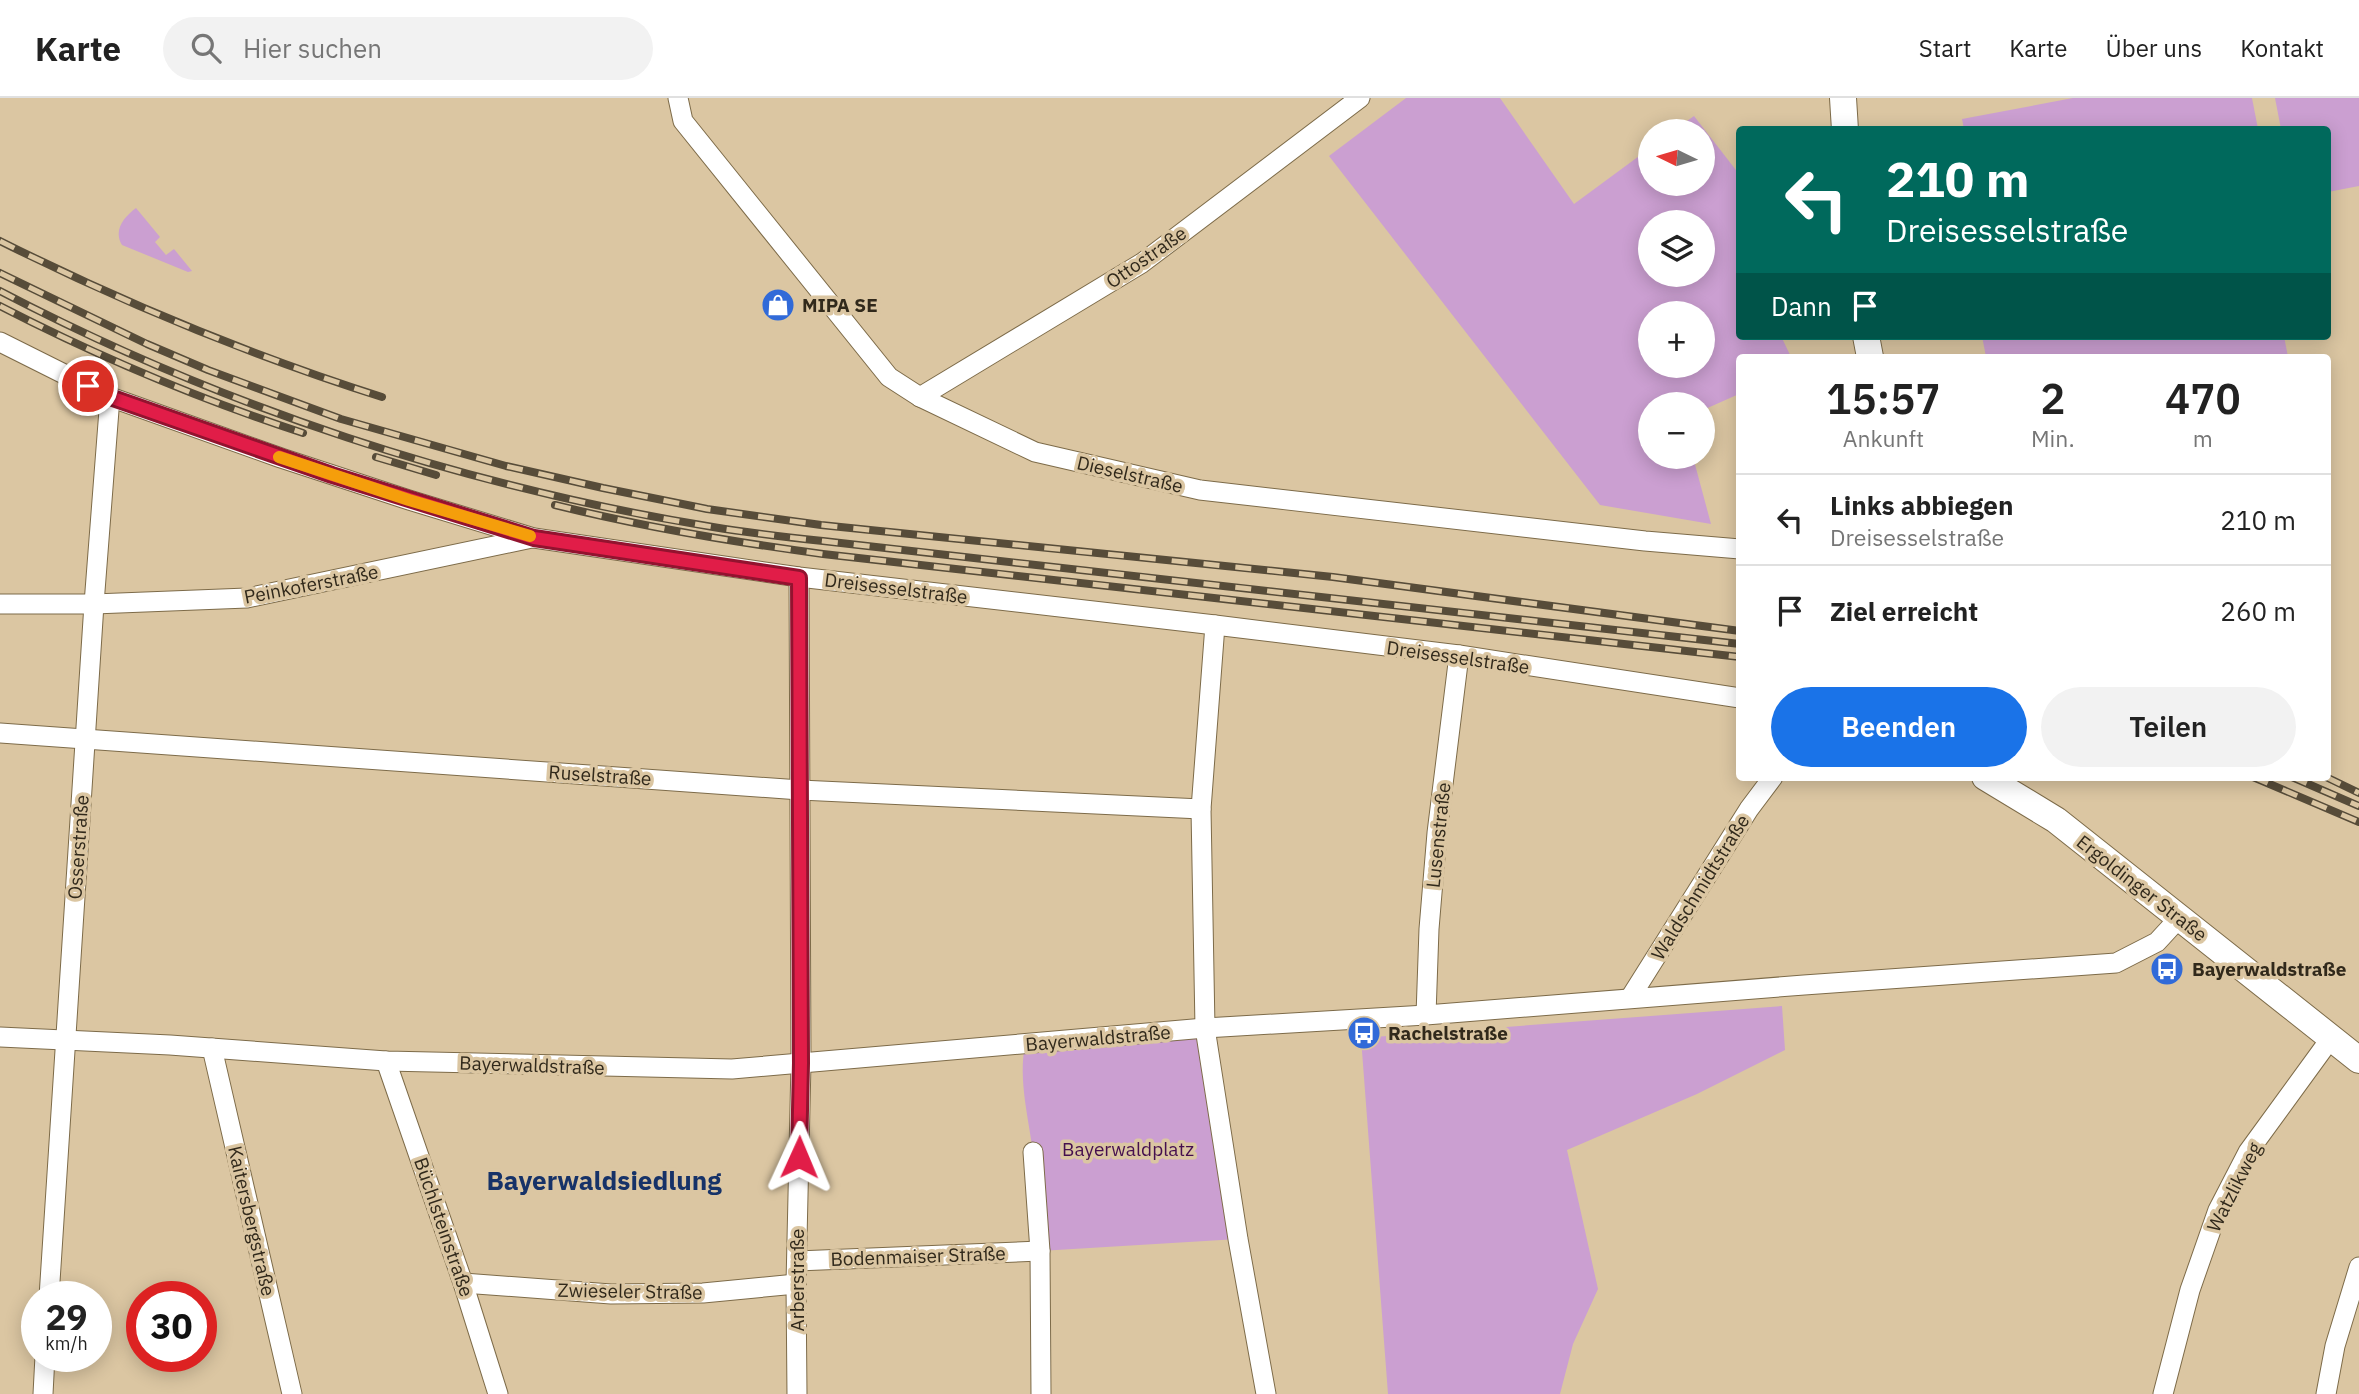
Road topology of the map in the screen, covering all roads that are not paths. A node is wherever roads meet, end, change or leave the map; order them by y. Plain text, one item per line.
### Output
1 (678, 98) edge
2 (1360, 98) edge
3 (1843, 98) edge
4 (1845, 126) edge
5 (0, 342) edge
6 (110, 397) junction
7 (920, 397) junction
8 (534, 538) junction
9 (1736, 549) edge
10 (799, 578) junction
11 (0, 604) edge
12 (94, 604) junction
13 (1215, 625) junction
14 (1459, 656) junction
15 (1736, 697) edge
16 (0, 733) edge
17 (86, 738) junction
18 (1770, 781) edge
19 (1992, 781) edge
20 (800, 790) junction
21 (1201, 809) junction
22 (2180, 917) junction
23 (1630, 998) junction
24 (1426, 1015) junction
25 (1205, 1028) junction
26 (0, 1037) edge
27 (2331, 1038) junction
28 (65, 1039) junction
29 (212, 1048) junction
30 (2359, 1060) edge
31 (386, 1061) junction
32 (801, 1063) junction
33 (1033, 1152) dead end
34 (1040, 1251) junction
35 (797, 1261) junction
36 (2359, 1267) edge
37 (50, 1281) edge
38 (463, 1283) junction
39 (796, 1284) junction
40 (44, 1372) edge
41 (43, 1394) edge
42 (292, 1394) edge
43 (498, 1394) edge
44 (797, 1394) edge
45 (1041, 1394) edge
46 (1266, 1394) edge
47 (2163, 1394) edge
48 (2326, 1394) edge

1 - 7 street, Dieselstraße
2 - 7 street, Ottostraße
3 - 4 main road
5 - 6 street, Dreisesselstraße
6 - 8 street, Dreisesselstraße
6 - 12 street, Osserstraße
7 - 9 street, Dieselstraße
8 - 10 street, Dreisesselstraße
8 - 12 street, Peinkoferstraße
10 - 13 street, Dreisesselstraße
10 - 20 street, Arberstraße
11 - 12 street, Peinkoferstraße
12 - 17 street, Osserstraße
13 - 14 street, Dreisesselstraße
13 - 21 street
14 - 15 street, Dreisesselstraße
14 - 24 street, Lusenstraße
16 - 17 street, Ruselstraße
17 - 20 street, Ruselstraße
17 - 28 street, Osserstraße
18 - 23 street, Waldschmidtstraße
19 - 22 main road, Ergoldinger Straße
20 - 21 street, Ruselstraße
20 - 32 street, Arberstraße
21 - 25 street
22 - 23 street, Bayerwaldstraße
22 - 27 main road, Ergoldinger Straße
23 - 24 street, Bayerwaldstraße
24 - 25 street, Bayerwaldstraße
25 - 32 street, Bayerwaldstraße
25 - 46 street
26 - 28 street, Bayerwaldstraße
27 - 30 main road, Ergoldinger Straße
27 - 47 street, Watzlikweg
28 - 29 street, Bayerwaldstraße
28 - 37 street, Osserstraße
29 - 31 street, Bayerwaldstraße
29 - 42 street, Kaitersbergstraße
31 - 32 street, Bayerwaldstraße
31 - 38 street, Büchlsteinstraße
32 - 35 street, Arberstraße
33 - 34 street
34 - 35 street, Bodenmaiser Straße
34 - 45 street
35 - 39 street, Arberstraße
36 - 48 street
38 - 39 street, Zwieseler Straße
38 - 43 street, Büchlsteinstraße
39 - 44 street, Arberstraße
40 - 41 street

